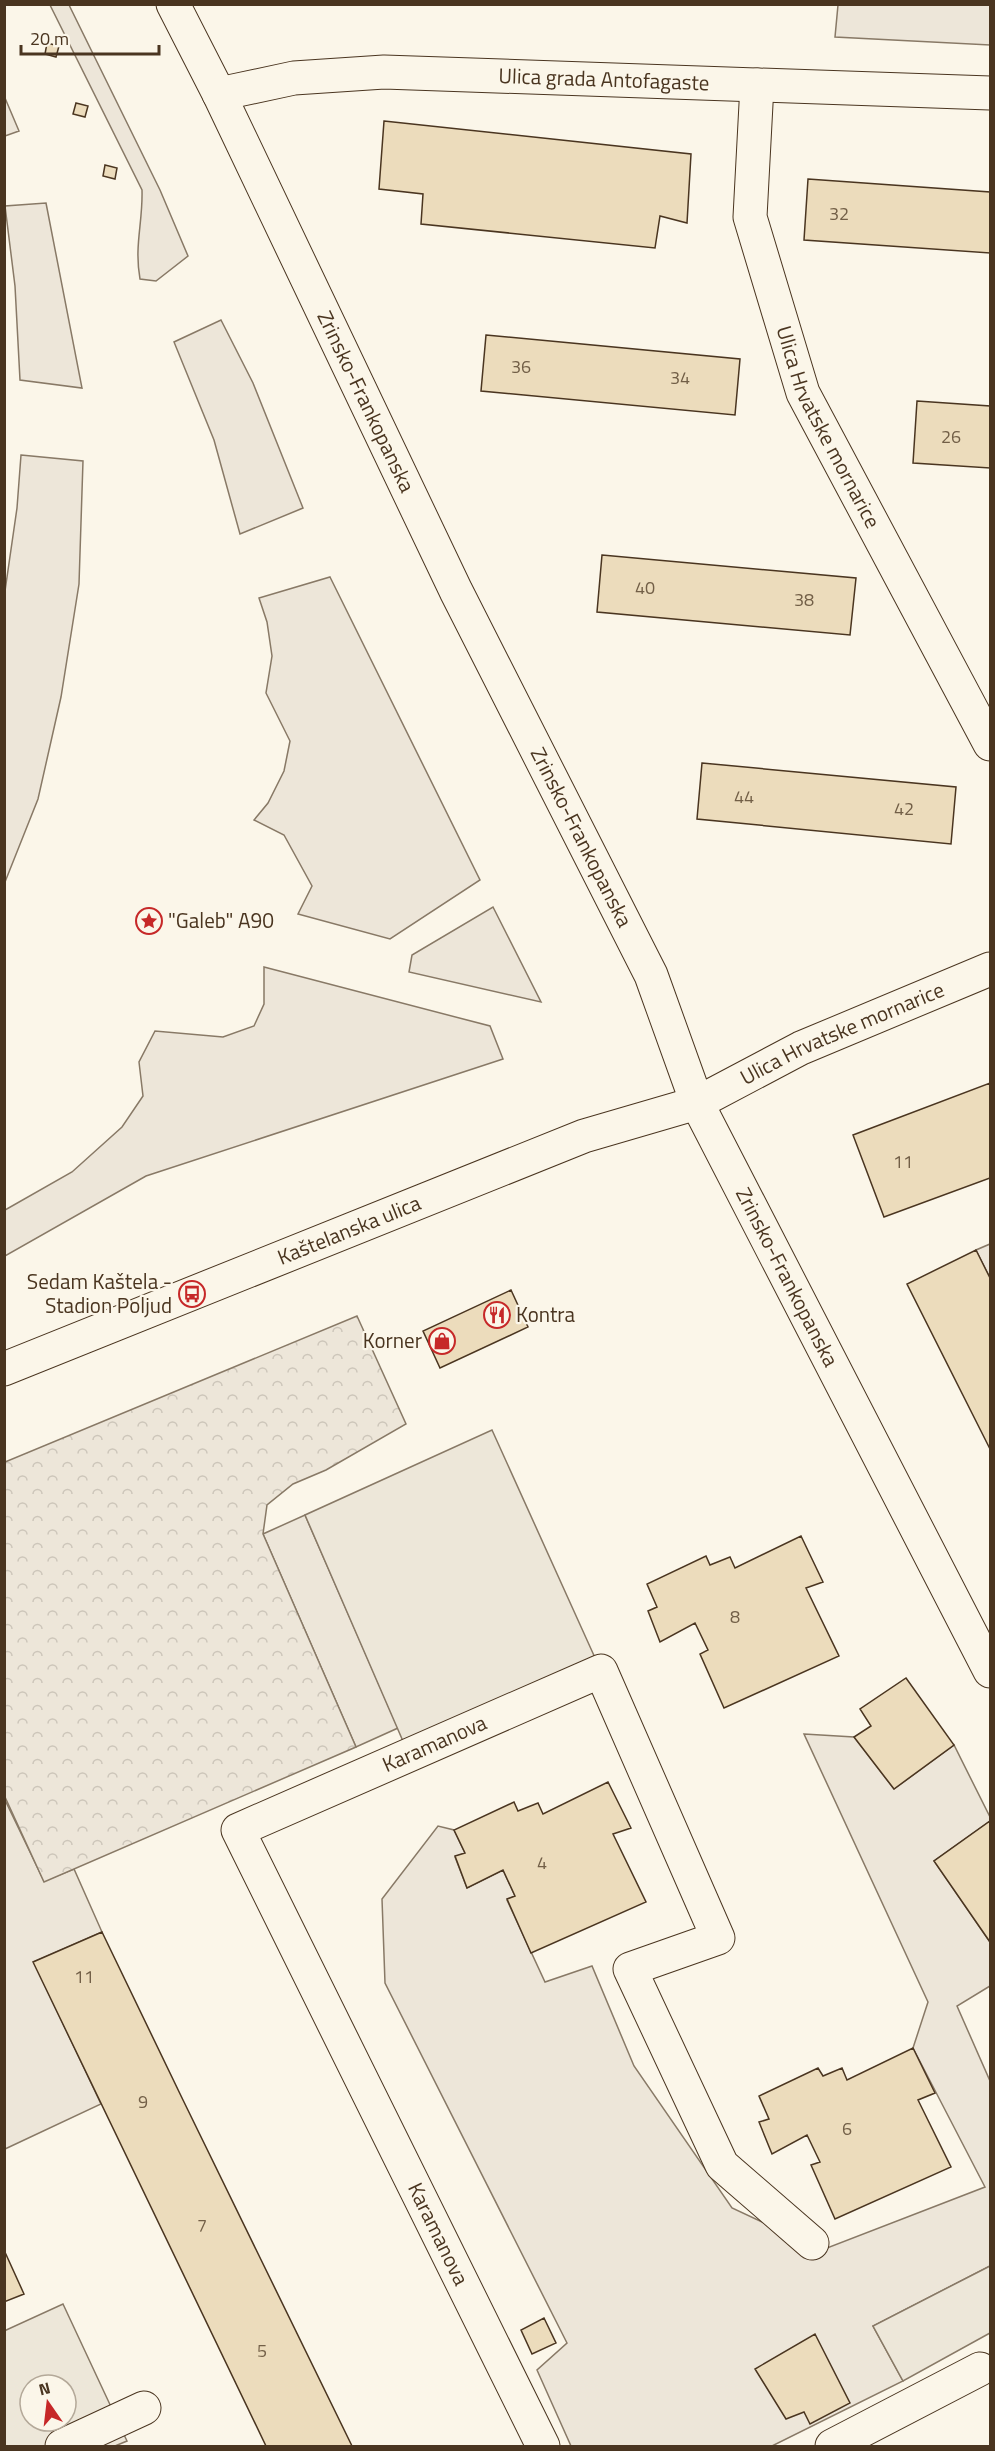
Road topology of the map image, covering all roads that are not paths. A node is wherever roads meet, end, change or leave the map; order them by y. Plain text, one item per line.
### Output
1 (173, 4) edge
2 (757, 85) junction
3 (219, 93) junction
4 (990, 93) edge
5 (990, 744) edge
6 (990, 969) edge
7 (697, 1103) junction
8 (4, 1369) edge
9 (990, 1671) edge
10 (812, 2243) dead end
11 (987, 2374) edge
12 (144, 2408) dead end
13 (63, 2446) edge
14 (543, 2446) edge
15 (832, 2446) edge

1 - 3 street, Zrinsko-Frankopanska
2 - 3 street, Ulica grada Antofagaste
2 - 4 street, Ulica grada Antofagaste
2 - 5 street, Ulica Hrvatske mornarice
3 - 7 street, Zrinsko-Frankopanska
6 - 7 street, Ulica Hrvatske mornarice
7 - 8 street, Kaštelanska ulica
7 - 9 street, Zrinsko-Frankopanska
10 - 14 street, Karamanova
11 - 15 street
12 - 13 street

